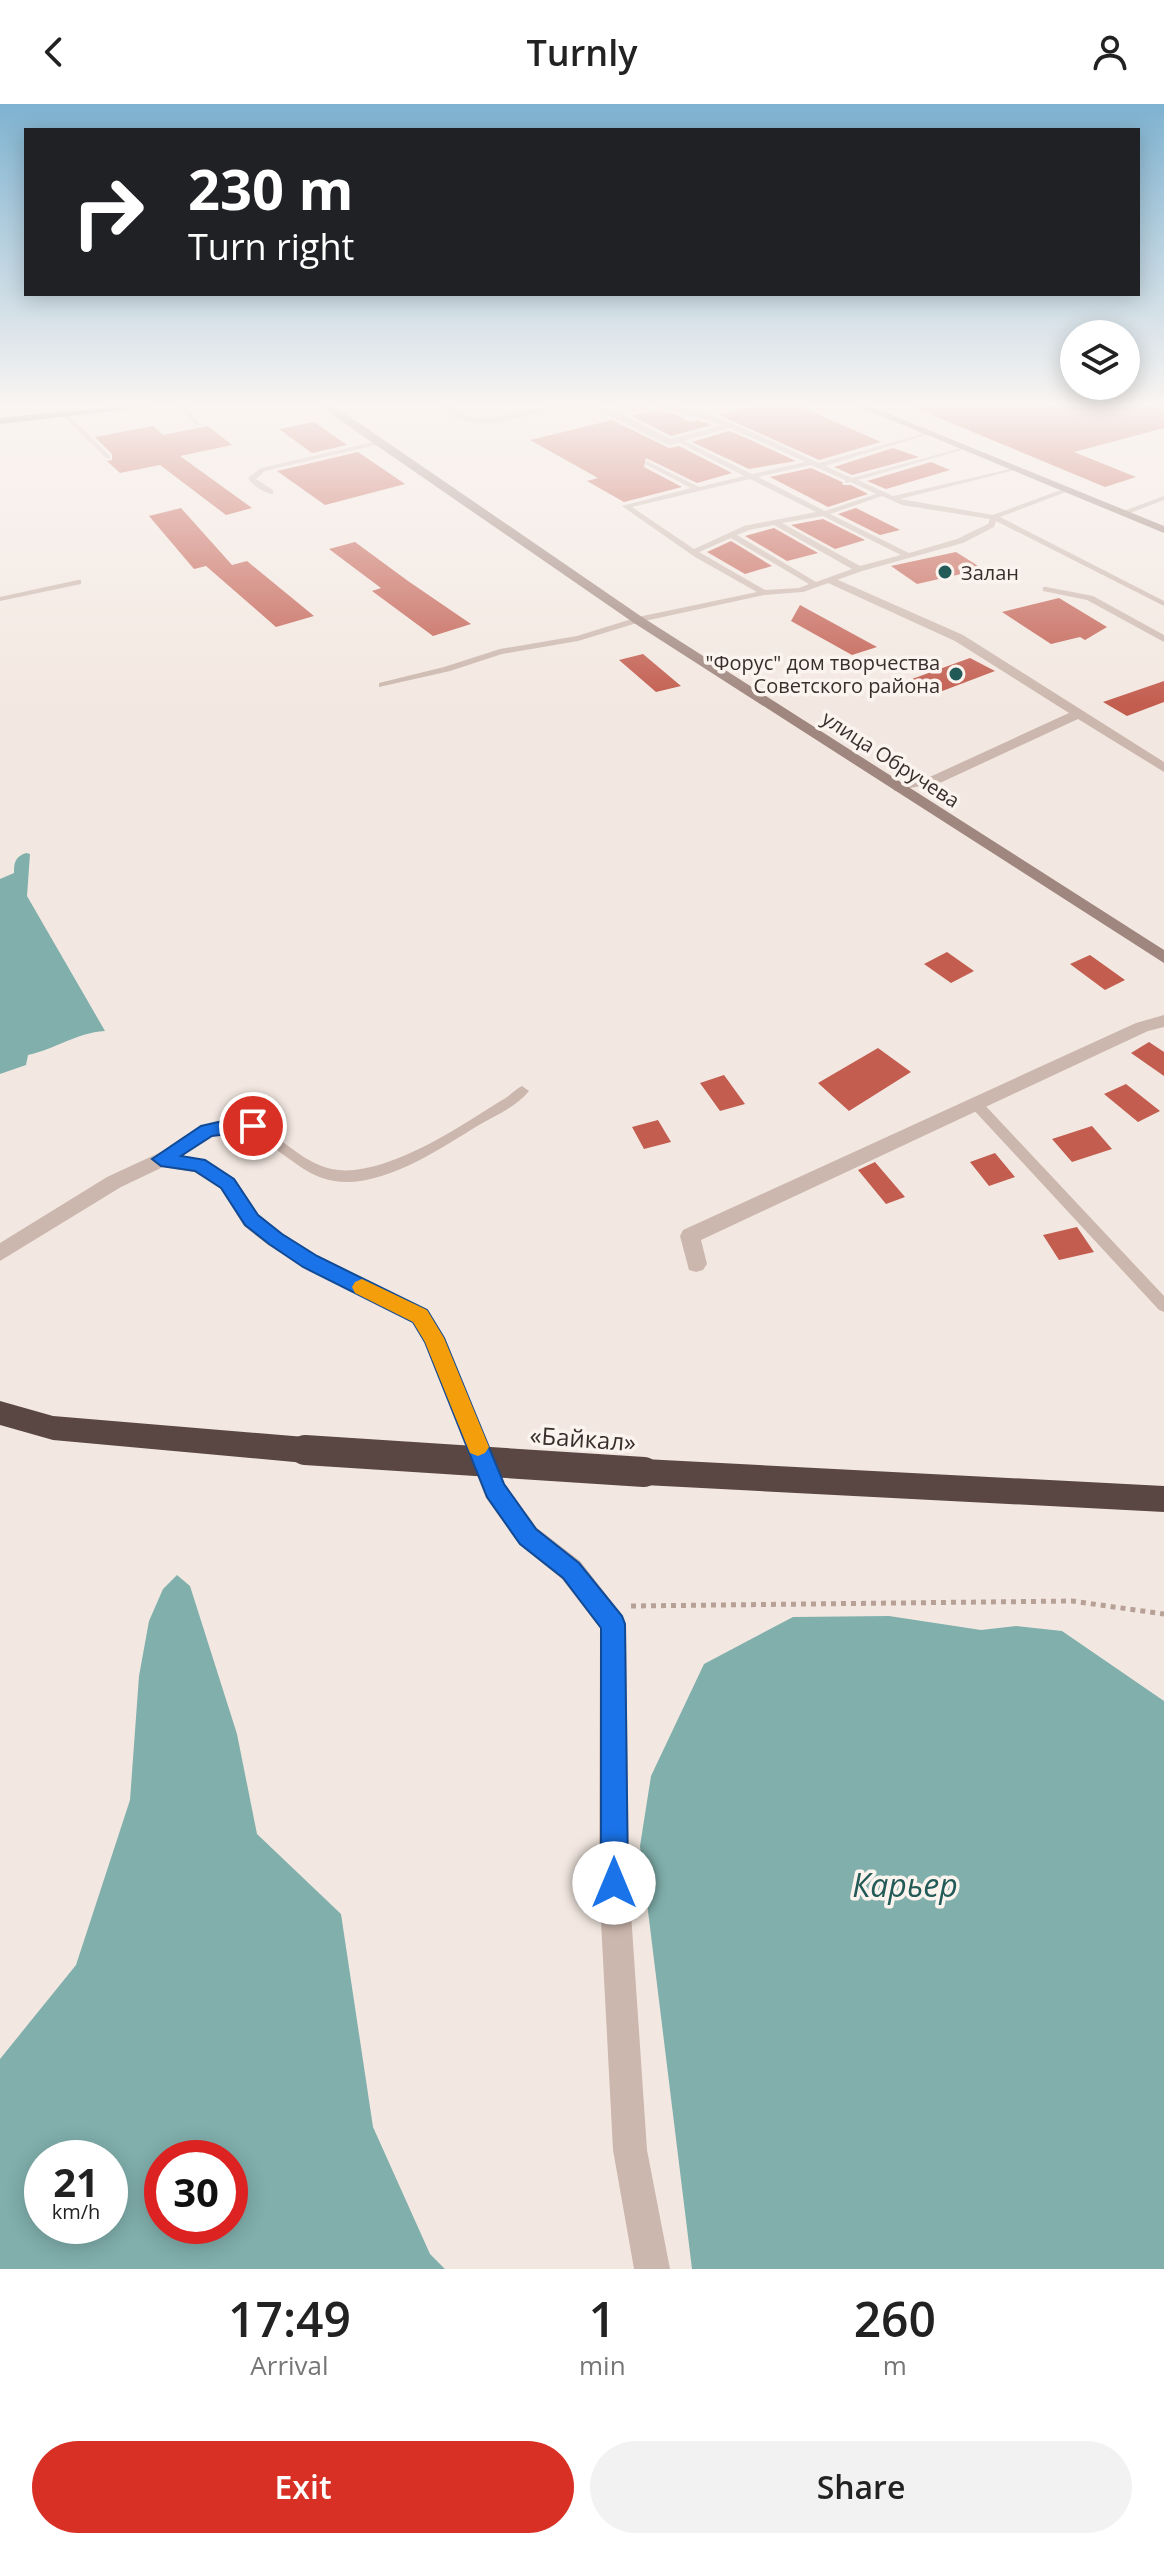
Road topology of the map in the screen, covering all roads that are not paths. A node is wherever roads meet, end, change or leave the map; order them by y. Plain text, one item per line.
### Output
1 (471, 504) edge
2 (634, 504) edge
3 (808, 504) edge
4 (852, 504) edge
5 (910, 504) edge
6 (1027, 504) edge
7 (1099, 504) edge
8 (1147, 504) edge
9 (825, 513) junction
10 (1122, 513) junction
11 (994, 517) junction
12 (774, 522) junction
13 (1164, 530) edge
14 (731, 535) junction
15 (695, 551) junction
16 (909, 556) junction
17 (859, 569) junction
18 (832, 581) junction
19 (78, 582) dead end
20 (816, 585) junction
21 (1046, 589) dead end
22 (764, 593) junction
23 (0, 599) edge
24 (1164, 604) edge
25 (638, 620) junction
26 (1164, 639) edge
27 (382, 685) dead end
28 (1076, 715) junction
29 (1164, 768) edge
30 (899, 788) junction
31 (1164, 958) edge
32 (1164, 1021) edge
33 (522, 1091) dead end
34 (976, 1104) junction
35 (161, 1159) junction
36 (0, 1253) edge
37 (696, 1264) dead end
38 (1164, 1306) edge
39 (0, 1413) edge
40 (1164, 1499) edge
41 (652, 2269) edge

1 - 25 street, улица Обручева
2 - 15 lane
3 - 9 lane
4 - 9 lane
5 - 11 lane
6 - 11 lane
7 - 10 street
8 - 10 lane
9 - 12 lane
9 - 16 lane
10 - 13 street
11 - 16 lane
11 - 24 lane
12 - 14 lane
12 - 17 lane
14 - 15 lane
14 - 20 lane
15 - 22 lane
16 - 17 lane
17 - 18 lane
18 - 20 lane
18 - 28 street
19 - 23 lane
20 - 22 lane
21 - 26 lane
22 - 25 lane
25 - 27 lane
25 - 30 street, улица Обручева
28 - 29 street
28 - 30 street
30 - 31 street, улица Обручева
32 - 34 street
33 - 35 lane
34 - 37 street
34 - 38 lane
35 - 36 street
35 - 41 street
39 - 40 highway, «Байкал», bridge

